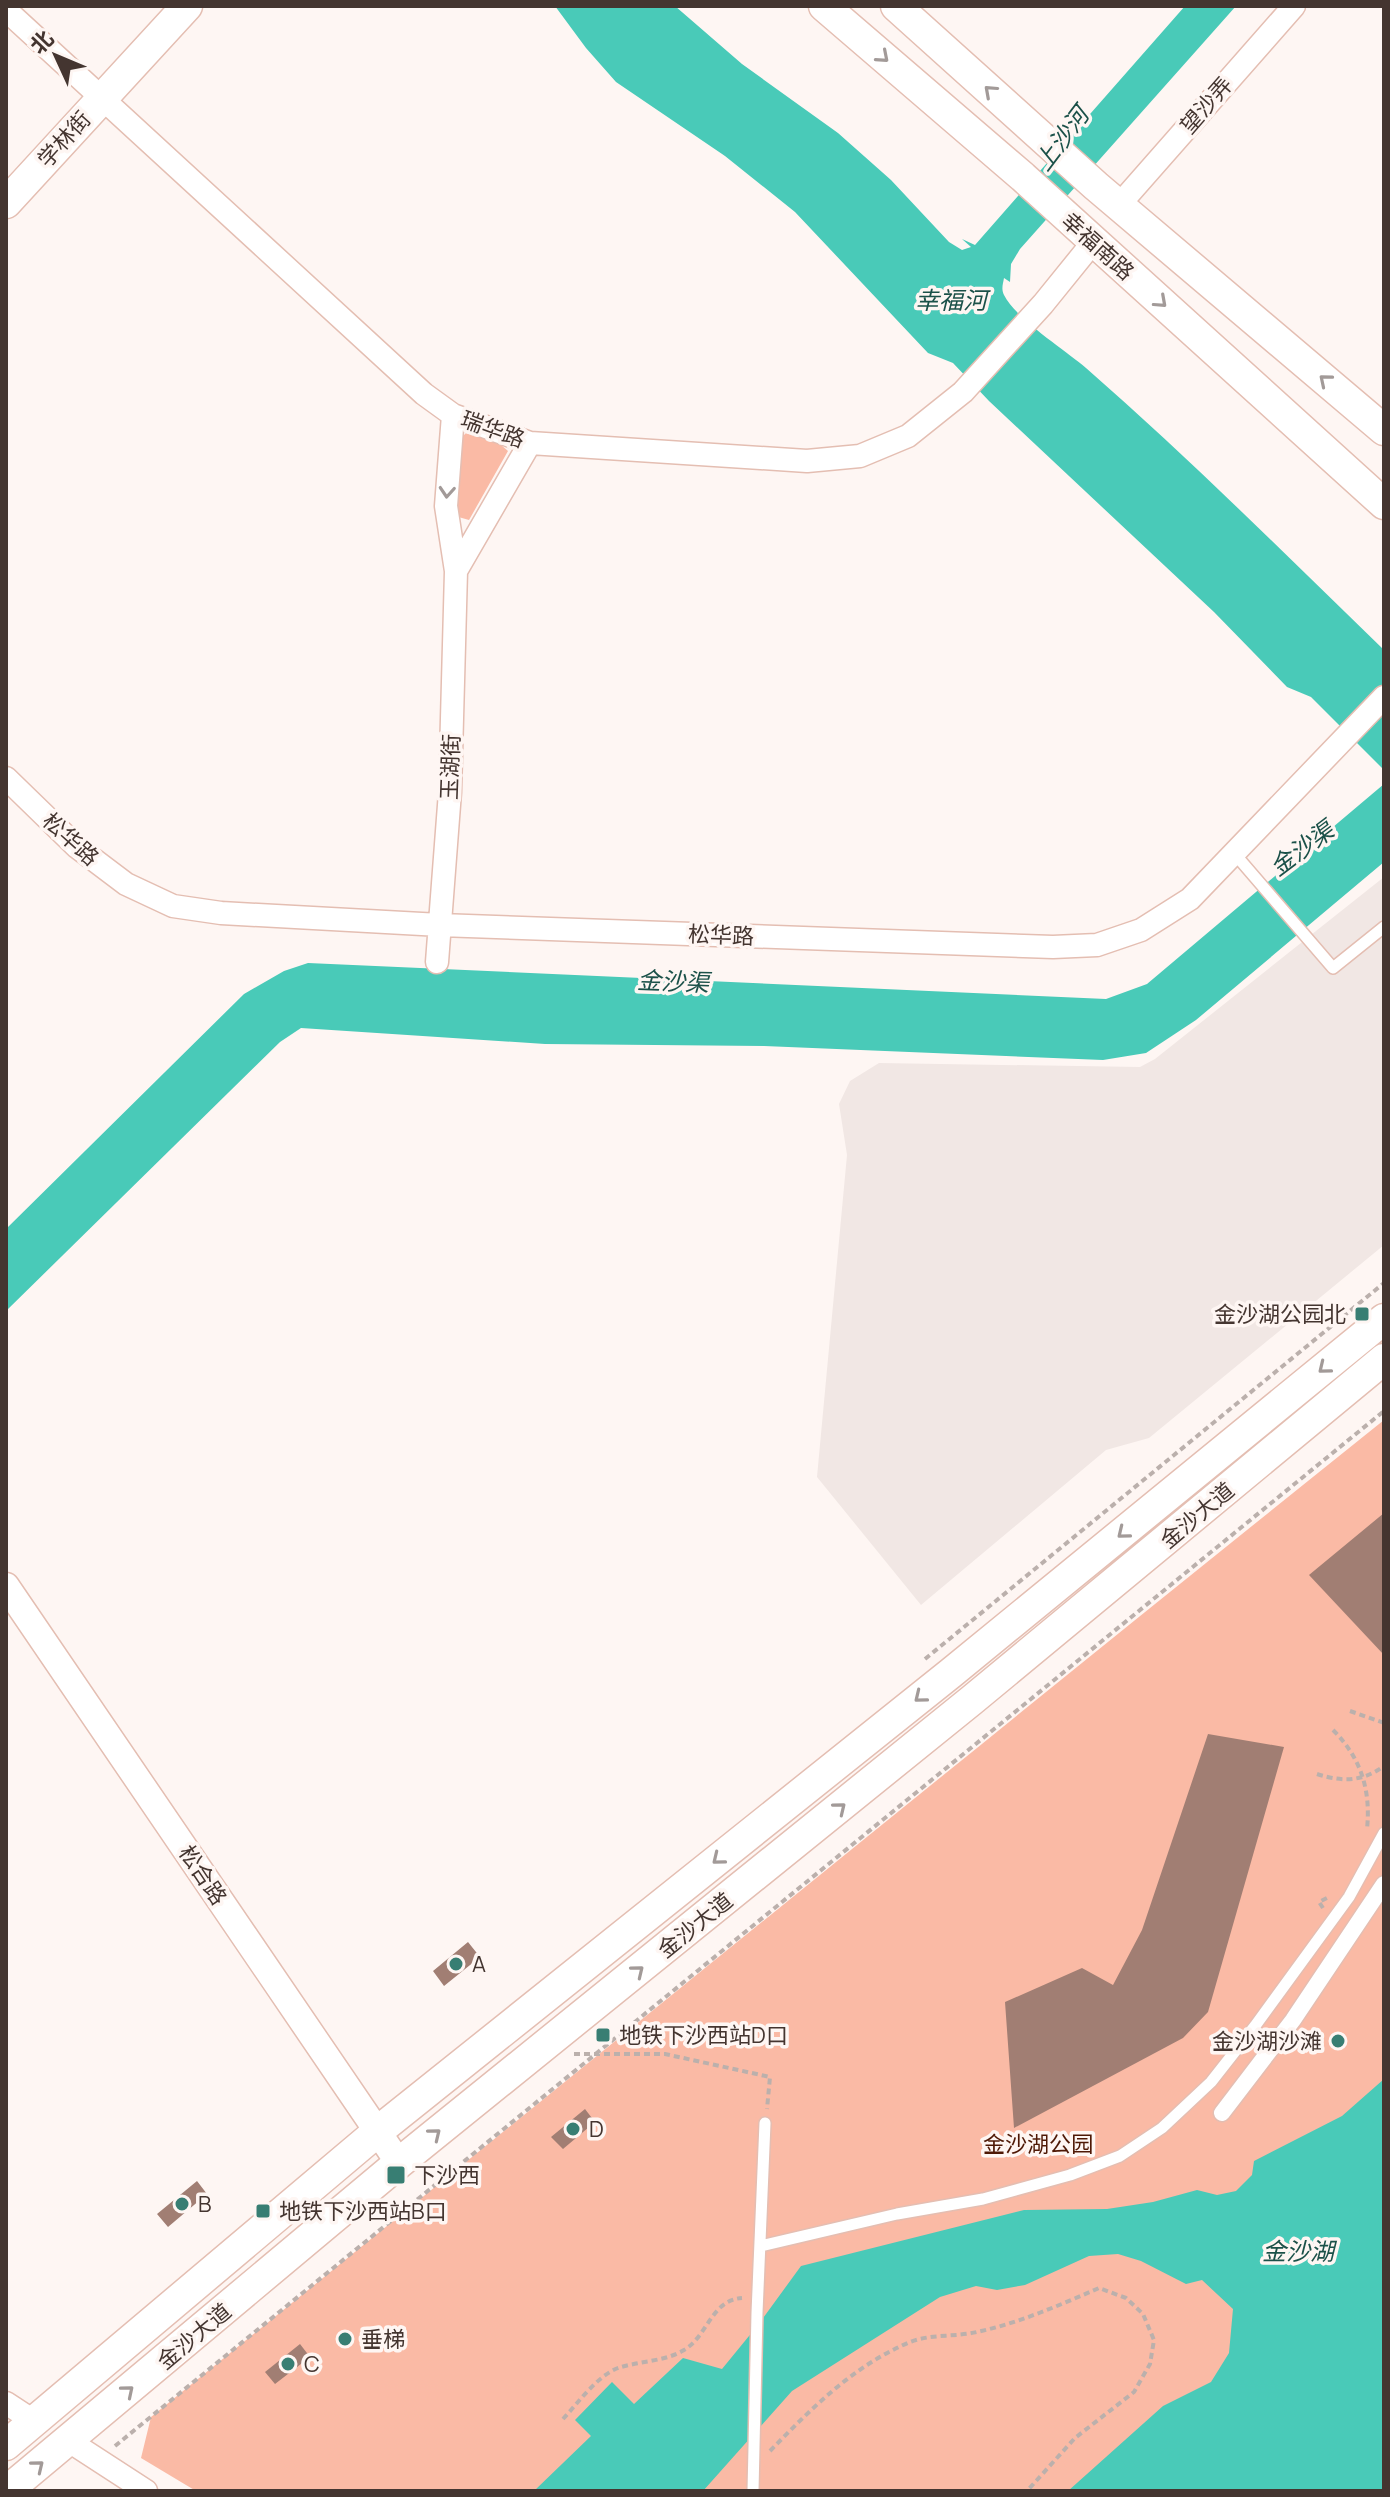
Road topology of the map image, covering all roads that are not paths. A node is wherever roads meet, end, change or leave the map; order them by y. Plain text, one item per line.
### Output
1 (187, 6) edge
2 (824, 6) edge
3 (896, 6) edge
4 (1294, 6) edge
5 (6, 10) edge
6 (100, 99) junction
7 (1107, 196) junction
8 (6, 203) edge
9 (1094, 241) junction
10 (453, 415) junction
11 (1384, 430) edge
12 (530, 443) junction
13 (1333, 457) junction
14 (1384, 504) edge
15 (1384, 516) edge
16 (456, 571) junction
17 (1384, 697) edge
18 (6, 778) edge
19 (1234, 853) junction
20 (440, 925) junction
21 (1384, 927) edge
22 (437, 962) dead end
23 (1384, 1319) edge
24 (1384, 1359) edge
25 (6, 1586) edge
26 (1384, 1833) edge
27 (1384, 1884) edge
28 (1222, 2113) dead end
29 (765, 2123) road end
30 (377, 2132) junction
31 (399, 2163) junction
32 (761, 2246) junction
33 (6, 2403) edge
34 (35, 2422) junction
35 (69, 2441) junction
36 (6, 2445) edge
37 (7, 2491) edge
38 (146, 2491) edge
39 (753, 2491) edge

1 - 6 main road, 学林街
2 -> 9 main road, 幸福南路
7 -> 3 main road, 幸福南路
4 - 7 street, 望沙弄
5 - 6 street, 瑞华路
6 - 8 main road, 学林街
6 - 10 street, 瑞华路
11 -> 7 main road, 幸福南路
9 - 12 street, 瑞华路
9 -> 13 main road, 幸福南路
10 - 12 street, 瑞华路
10 -> 16 street, 玉湖街
12 - 16 street, 玉湖街
13 - 14 main road, 幸福南路
13 - 15 street, 幸福南路
16 - 20 street, 玉湖街
17 - 19 street, 松华路
18 - 20 street, 松华路
19 - 20 street, 松华路
19 - 21 lane
20 - 22 street, 玉湖街
23 -> 30 main road, 金沙大道
31 -> 24 main road, 金沙大道
25 - 30 street, 松合路
26 - 32 lane
27 - 28 street
29 - 32 lane
30 - 31 street, 松合路
30 - 34 main road, 金沙大道
35 -> 31 main road, 金沙大道
32 - 39 lane
33 - 34 street
34 - 36 main road, 金沙大道
37 -> 35 main road, 金沙大道
35 - 38 street

